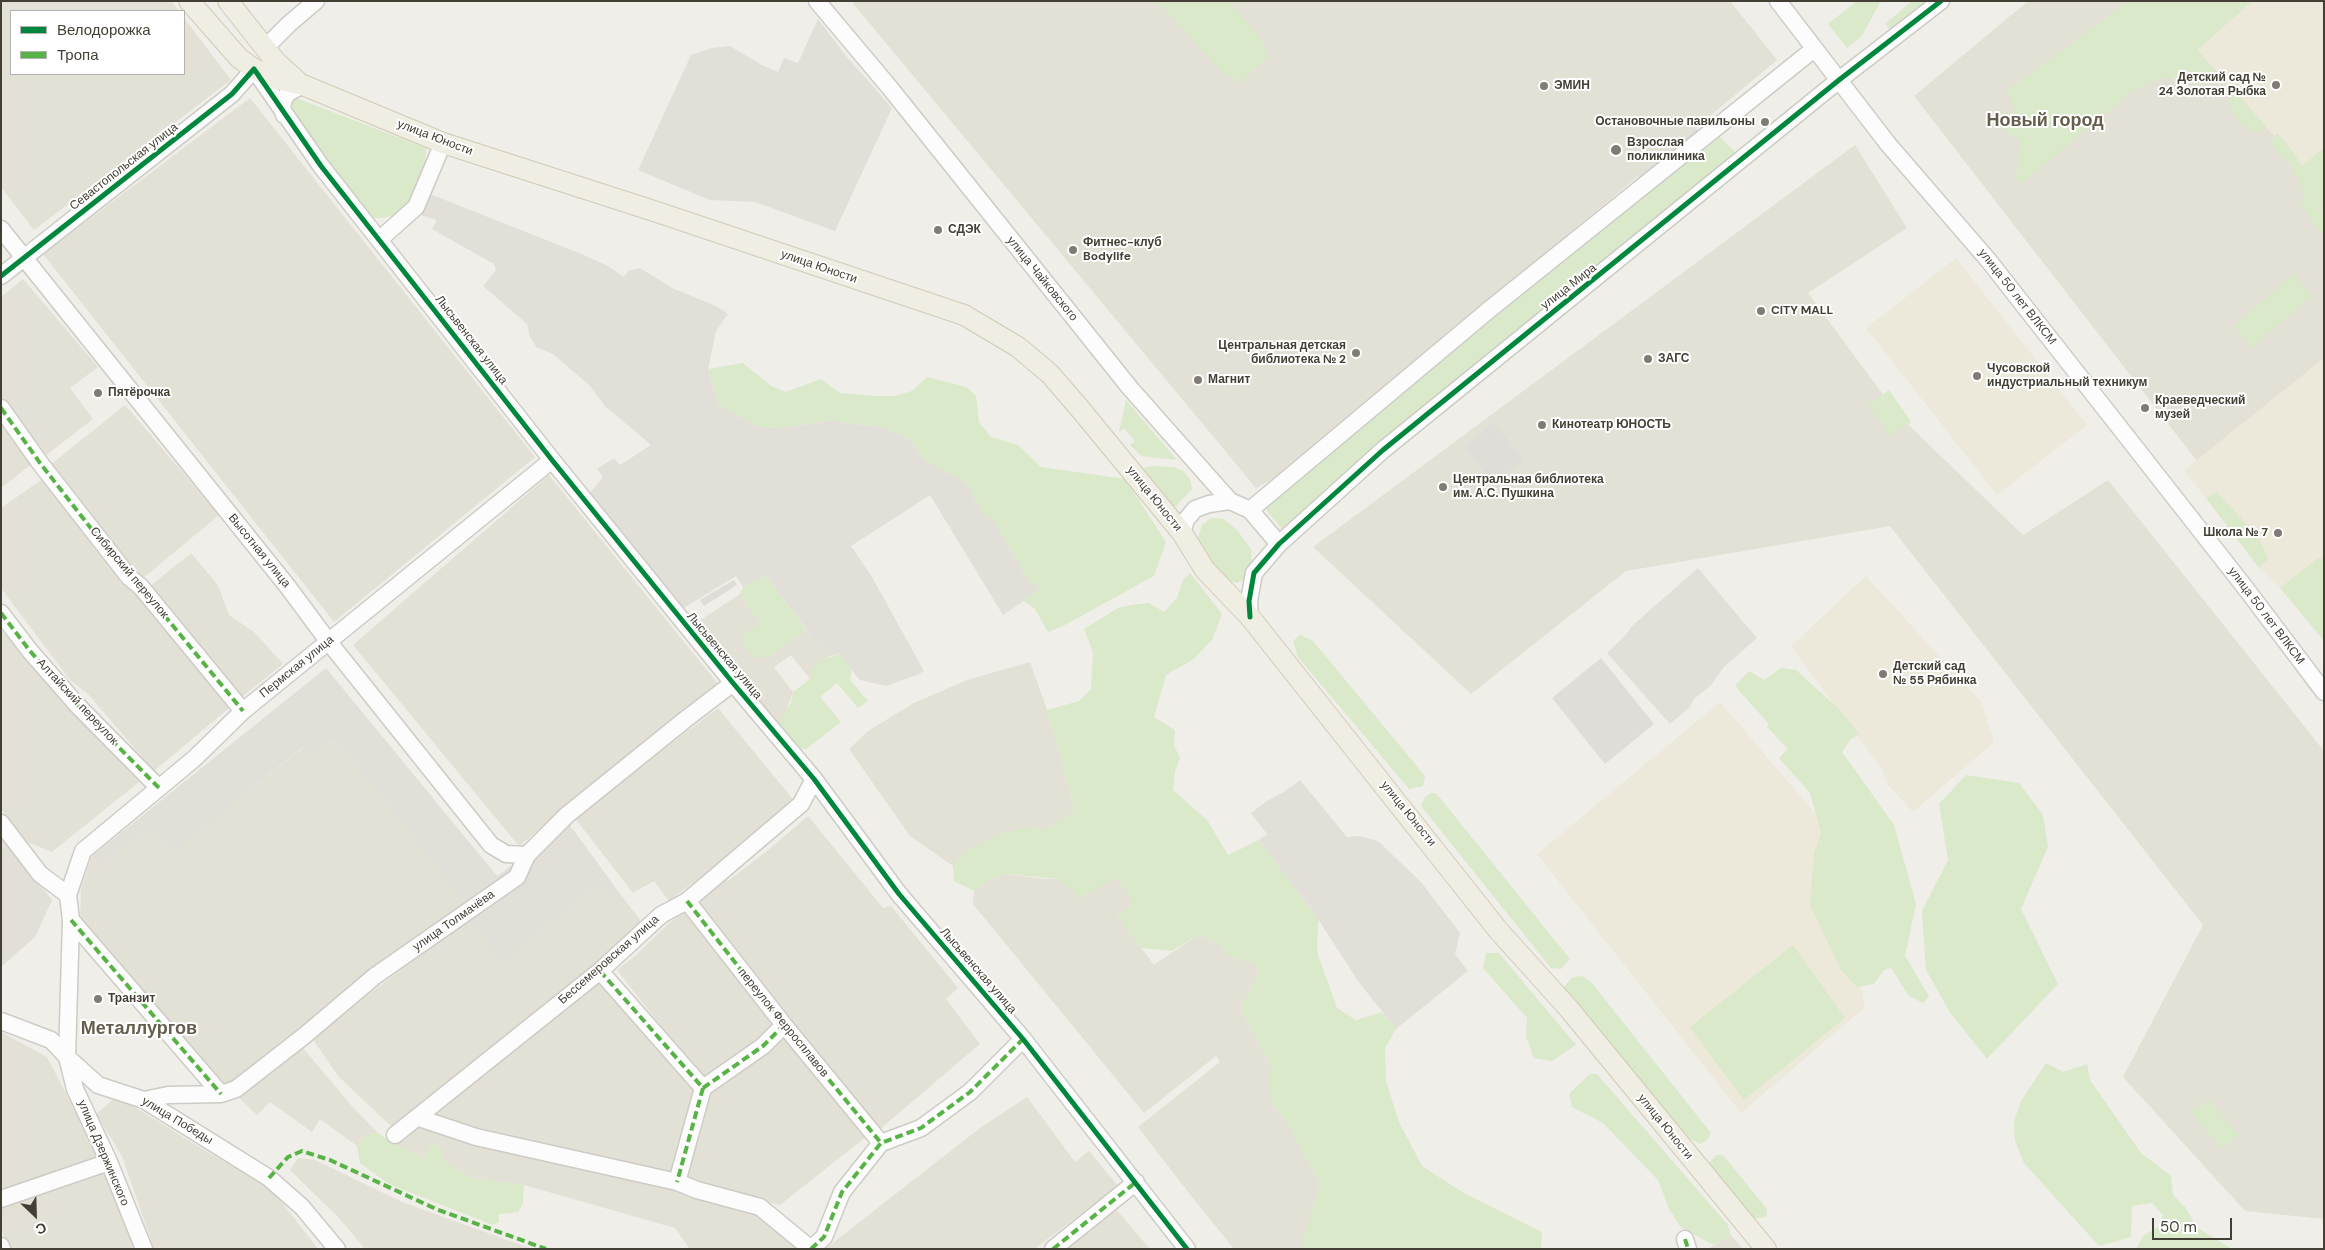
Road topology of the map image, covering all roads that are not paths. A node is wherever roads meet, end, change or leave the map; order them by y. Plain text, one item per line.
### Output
1 (189, 1) edge
2 (228, 1) edge
3 (316, 1) edge
4 (817, 1) edge
5 (1778, 1) edge
6 (1941, 1) edge
7 (264, 48) junction
8 (1814, 49) junction
9 (254, 69) junction
10 (1838, 80) junction
11 (303, 85) junction
12 (284, 115) junction
13 (443, 143) junction
14 (1, 229) edge
15 (379, 240) junction
16 (24, 256) junction
17 (1, 276) edge
18 (1, 408) edge
19 (552, 460) junction
20 (1230, 501) junction
21 (1250, 510) junction
22 (1182, 533) junction
23 (1279, 544) junction
24 (1, 613) edge
25 (1250, 618) junction
26 (328, 641) junction
27 (733, 683) junction
28 (2324, 692) edge
29 (243, 711) junction
30 (814, 779) junction
31 (159, 788) junction
32 (1, 823) edge
33 (527, 855) junction
34 (68, 895) junction
35 (687, 901) junction
36 (71, 920) junction
37 (600, 971) junction
38 (1, 1021) edge
39 (784, 1025) junction
40 (1022, 1039) junction
41 (67, 1057) junction
42 (703, 1088) junction
43 (221, 1094) junction
44 (144, 1100) junction
45 (419, 1118) junction
46 (395, 1135) dead end
47 (881, 1143) junction
48 (109, 1162) junction
49 (677, 1182) junction
50 (1136, 1182) junction
51 (1, 1199) edge
52 (144, 1249) edge
53 (337, 1249) edge
54 (811, 1249) edge
55 (1053, 1249) edge
56 (1187, 1249) edge
57 (1766, 1249) edge

1 - 9 main road, Лысьвенская улица
2 - 7 main road
3 - 7 street
4 - 20 street, улица Чайковского
5 - 8 street, улица 50 лет ВЛКСМ
6 - 10 street, улица Мира
7 - 9 main road, Севастопольская улица
7 - 11 main road
8 - 10 street, улица 50 лет ВЛКСМ
8 - 21 street
9 - 11 main road, Лысьвенская улица
9 - 12 street, Лысьвенская улица
9 - 16 street, Севастопольская улица
10 - 23 street, улица Мира
10 - 28 street, улица 50 лет ВЛКСМ
11 - 12 street
11 - 13 main road, улица Юности
12 - 15 street, Лысьвенская улица
13 - 15 street
13 - 22 main road, улица Юности
14 - 16 street, Высотная улица
15 - 19 street, Лысьвенская улица
16 - 17 street, Севастопольская улица
16 - 26 street, Высотная улица
18 - 29 street, Сибирский переулок
19 - 26 street, Пермская улица
19 - 27 street, Лысьвенская улица
20 - 21 street, улица Чайковского
20 - 22 street
21 - 23 street, улица Чайковского
22 - 25 main road, улица Юности
23 - 25 street, улица Мира
24 - 31 street, Алтайский переулок
25 - 57 main road, улица Юности
26 - 29 street, Пермская улица
26 - 33 street, Высотная улица
27 - 30 street, Лысьвенская улица
27 - 33 street, улица Толмачёва
29 - 31 street, Пермская улица
30 - 35 street, Бессемеровская улица
30 - 40 street, Лысьвенская улица
31 - 34 street, Пермская улица
32 - 34 street
33 - 43 street, улица Толмачёва
34 - 36 street
35 - 37 street, Бессемеровская улица
35 - 39 street, переулок Ферросплавов
36 - 41 street
36 - 43 street
37 - 42 street
37 - 45 street, Бессемеровская улица
38 - 41 street
39 - 42 street
39 - 47 street, переулок Ферросплавов
40 - 47 street
40 - 50 street, Лысьвенская улица
41 - 44 street, улица Победы
41 - 48 street, улица Дзержинского
42 - 49 street
43 - 44 street, улица Толмачёва
44 - 53 street, улица Победы
45 - 46 street, Бессемеровская улица
45 - 49 street
47 - 54 street
48 - 51 street
48 - 52 street, улица Дзержинского
49 - 54 street
50 - 55 street
50 - 56 street, Лысьвенская улица

